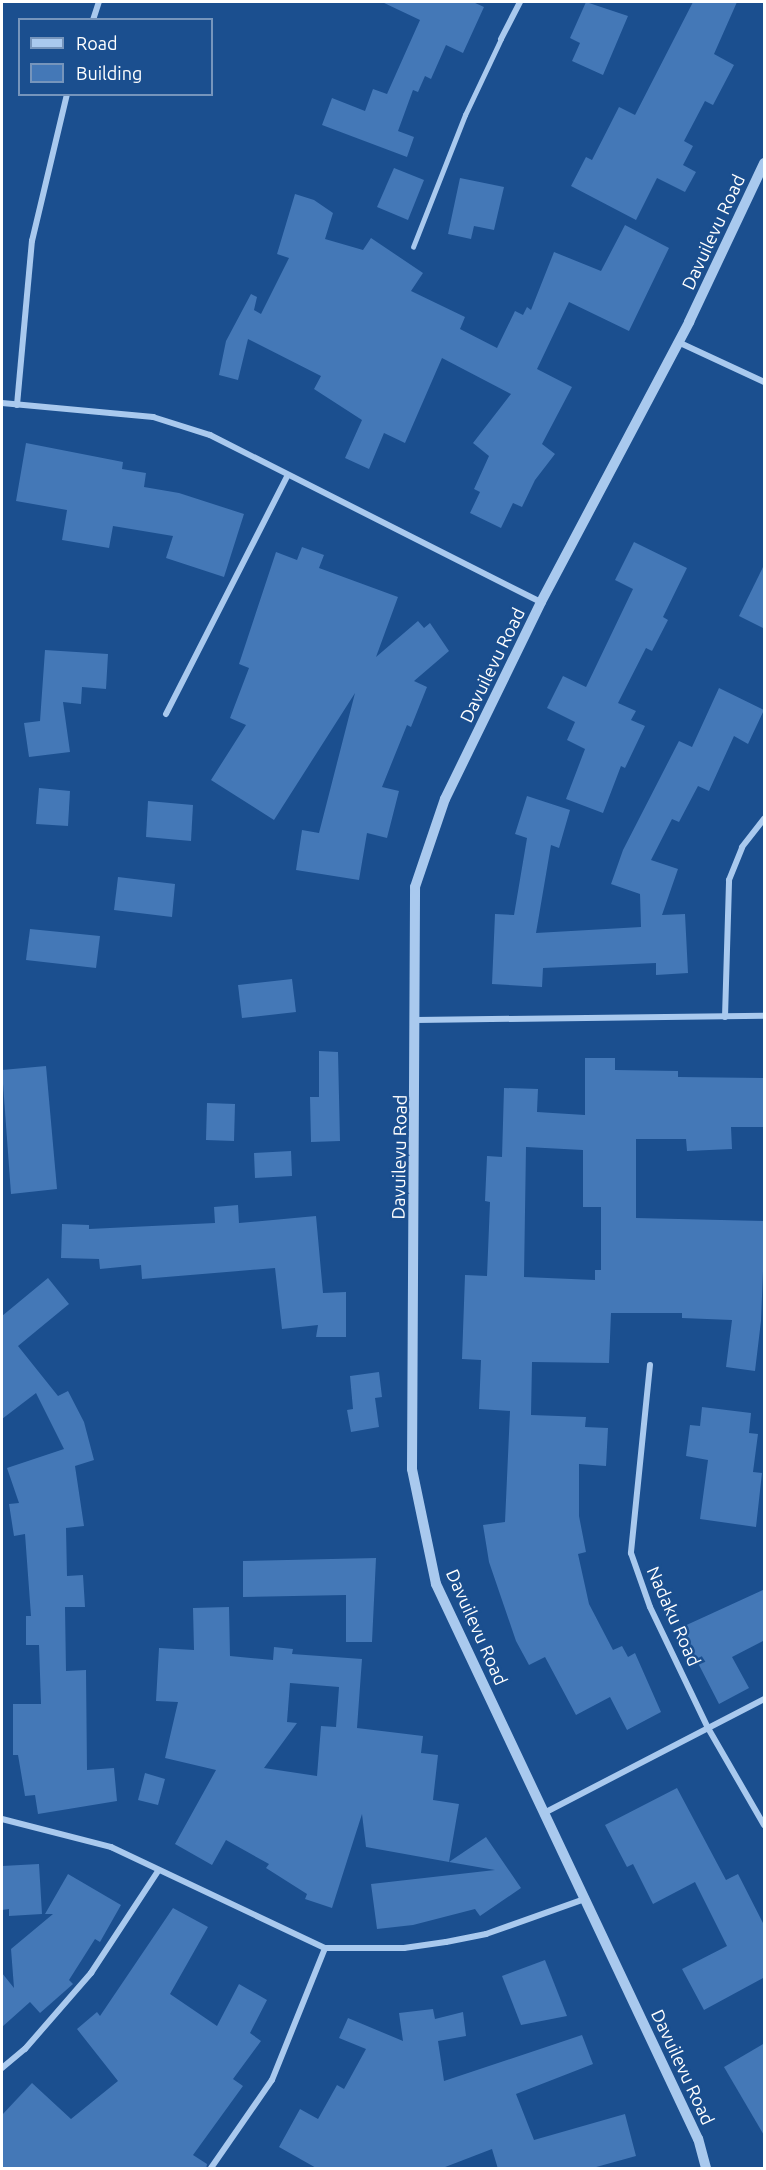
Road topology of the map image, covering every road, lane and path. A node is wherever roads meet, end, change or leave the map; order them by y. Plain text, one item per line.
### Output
1 (99, 2) edge
2 (520, 2) edge
3 (94, 18) edge
4 (501, 39) joint
5 (67, 96) edge
6 (765, 163) edge
7 (413, 247) dead end
8 (678, 342) junction
9 (765, 382) edge
10 (2, 403) edge
11 (17, 405) junction
12 (286, 477) junction
13 (541, 602) junction
14 (166, 714) dead end
15 (765, 819) edge
16 (765, 1016) edge
17 (725, 1017) junction
18 (417, 1020) junction
19 (650, 1365) dead end
20 (765, 1699) edge
21 (708, 1728) junction
22 (546, 1812) junction
23 (2, 1819) edge
24 (765, 1825) edge
25 (158, 1871) junction
26 (585, 1899) junction
27 (325, 1948) junction
28 (2, 2068) edge
29 (211, 2169) edge
30 (706, 2169) edge

1 - 3 street
2 - 4 street
4 - 7 lane
5 - 11 street
6 - 8 street, Davuilevu Road
8 - 9 street
8 - 13 street, Davuilevu Road
10 - 11 street
11 - 12 street
12 - 13 street
12 - 14 street
13 - 18 street, Davuilevu Road
15 - 17 street
16 - 17 street
17 - 18 street
18 - 22 street, Davuilevu Road
19 - 21 street, Nadaku Road
20 - 21 street
21 - 22 street
21 - 24 street, Nadaku Road
22 - 26 street, Davuilevu Road
23 - 25 street
25 - 27 street
25 - 28 street
26 - 27 street
26 - 30 street, Davuilevu Road
27 - 29 street

